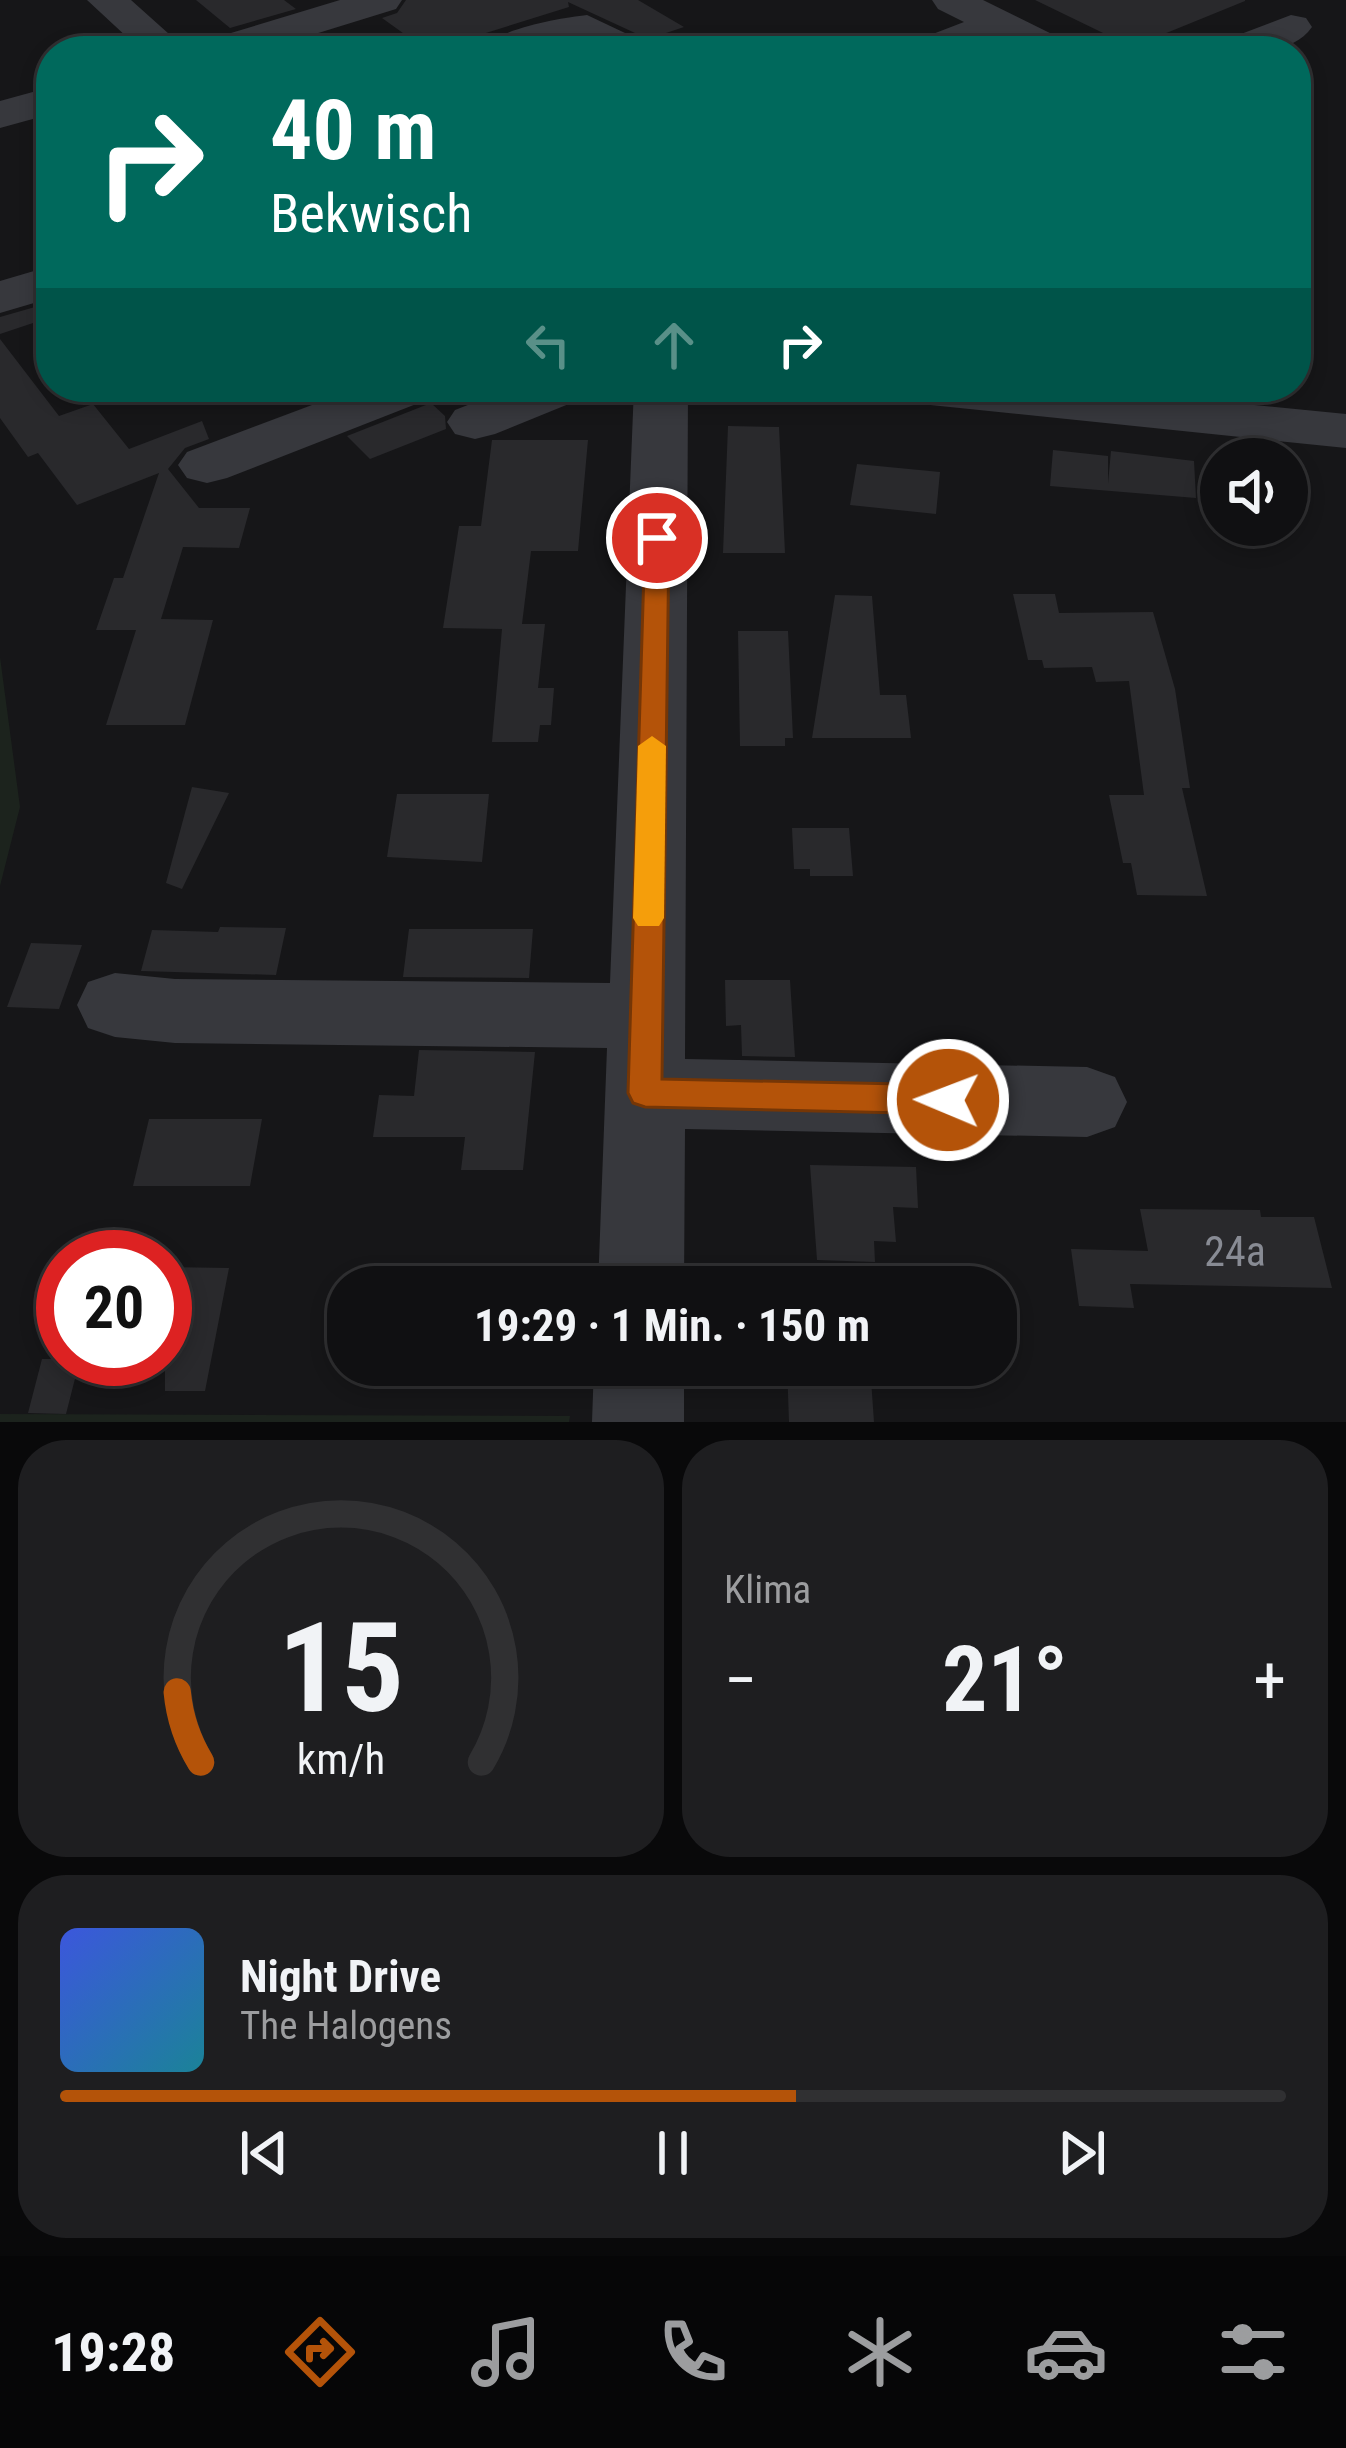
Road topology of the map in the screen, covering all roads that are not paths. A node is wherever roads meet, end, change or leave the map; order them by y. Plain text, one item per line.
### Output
1 (107, 0) edge
2 (382, 0) edge
3 (952, 0) edge
4 (338, 5) dead end
5 (997, 23) junction
6 (1291, 27) dead end
7 (149, 36) edge
8 (234, 36) edge
9 (265, 36) edge
10 (547, 36) edge
11 (603, 36) edge
12 (964, 36) edge
13 (1023, 36) edge
14 (1270, 36) edge
15 (36, 104) edge
16 (0, 115) edge
17 (36, 265) edge
18 (0, 298) edge
19 (372, 402) edge
20 (525, 402) edge
21 (661, 402) edge
22 (1097, 402) edge
23 (475, 422) dead end
24 (1346, 430) edge
25 (208, 466) dead end
26 (115, 1006) dead end
27 (647, 1016) junction
28 (645, 1093) junction
29 (1088, 1102) dead end
30 (641, 1266) edge
31 (639, 1386) edge
32 (638, 1422) edge

1 - 7 street
2 - 9 street
3 - 5 street
4 - 8 street
5 - 12 street
5 - 13 street
6 - 14 street
10 - 11 street
15 - 16 street
17 - 18 street
19 - 25 street
20 - 23 street
21 - 27 street
22 - 24 street
26 - 27 street
27 - 28 street
28 - 29 street
28 - 30 street
31 - 32 street

